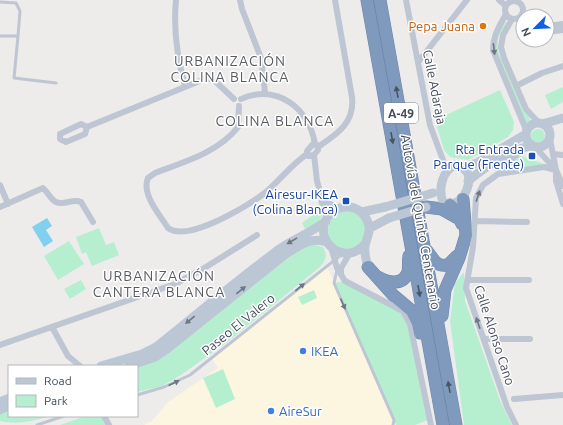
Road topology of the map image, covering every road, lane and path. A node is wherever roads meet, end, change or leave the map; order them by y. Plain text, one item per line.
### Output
1 (176, 0) edge
2 (240, 0) edge
3 (335, 0) edge
4 (367, 0) edge
5 (380, 0) edge
6 (406, 0) edge
7 (467, 0) edge
8 (499, 0) edge
9 (521, 1) edge
10 (0, 2) edge
11 (15, 2) edge
12 (508, 2) edge
13 (506, 14) junction
14 (515, 17) edge
15 (515, 23) edge
16 (0, 36) edge
17 (18, 36) junction
18 (419, 61) junction
19 (563, 66) edge
20 (56, 83) dead end
21 (185, 86) junction
22 (516, 86) junction
23 (265, 92) junction
24 (234, 99) junction
25 (241, 99) junction
26 (239, 106) junction
27 (561, 119) edge
28 (540, 124) junction
29 (87, 127) dead end
30 (526, 133) junction
31 (550, 137) junction
32 (317, 145) junction
33 (533, 146) junction
34 (522, 148) junction
35 (307, 154) junction
36 (441, 154) junction
37 (553, 154) junction
38 (563, 154) edge
39 (314, 155) junction
40 (459, 166) junction
41 (556, 170) junction
42 (447, 171) junction
43 (498, 174) junction
44 (468, 182) junction
45 (0, 185) edge
46 (563, 186) edge
47 (437, 190) junction
48 (463, 199) junction
49 (323, 202) junction
50 (447, 203) junction
51 (8, 204) junction
52 (563, 204) edge
53 (0, 207) edge
54 (426, 207) junction
55 (336, 209) junction
56 (362, 212) junction
57 (327, 218) junction
58 (475, 221) junction
59 (93, 222) dead end
60 (527, 222) dead end
61 (462, 224) junction
62 (370, 228) junction
63 (257, 235) dead end
64 (410, 239) junction
65 (365, 244) junction
66 (329, 245) junction
67 (424, 246) junction
68 (348, 253) junction
69 (335, 258) junction
70 (337, 268) junction
71 (372, 271) junction
72 (342, 278) junction
73 (468, 280) junction
74 (529, 280) dead end
75 (52, 327) junction
76 (439, 329) junction
77 (484, 339) junction
78 (530, 340) dead end
79 (0, 345) edge
80 (68, 356) junction
81 (71, 365) edge
82 (79, 365) edge
83 (104, 365) edge
84 (132, 365) edge
85 (436, 387) junction
86 (502, 390) junction
87 (138, 394) edge
88 (563, 395) edge
89 (514, 399) junction
90 (507, 407) junction
91 (61, 417) edge
92 (37, 425) edge
93 (392, 425) edge
94 (431, 425) edge
95 (443, 425) edge
96 (456, 425) edge
97 (516, 425) edge

1 - 21 street
2 - 23 street
3 - 32 street
4 -> 64 highway, Autovía del Quinto Centenario / A-49
67 -> 5 highway, Autovía del Quinto Centenario / A-49
6 - 18 street, Calle Adaraja
7 - 18 street
8 - 12 street
9 - 12 street
10 - 11 lane
11 - 17 lane
12 - 13 street
13 - 14 street
13 -> 30 street
15 - 22 street
16 - 17 lane
17 - 20 lane
18 - 36 street, Calle Adaraja
19 - 22 street
21 - 24 street
21 - 29 street
22 - 28 street
23 - 25 street
23 - 32 street
24 - 25 street
24 - 26 street
25 - 26 street
26 - 35 street
27 - 28 street
27 - 31 street
28 - 30 street
28 - 31 street
30 - 33 street
30 - 40 street
31 - 33 street
31 - 37 street
32 - 35 street
32 - 39 street
33 - 34 street
33 - 41 street
34 - 43 street
34 - 44 street
35 - 39 street
36 - 40 street
36 - 42 street, Calle Adaraja
37 - 38 street
37 - 41 street
39 - 49 street
40 - 42 street
40 - 44 street
41 - 43 street, Calle Alonso Cano
41 - 46 street
41 - 52 street
42 - 47 street
58 -> 43 street, Calle Alonso Cano
44 - 48 street
45 - 51 street
47 - 50 street
47 - 56 street, bridge
48 - 50 street
48 - 76 highway
49 - 55 street
49 - 57 street
50 - 54 street
50 - 61 highway
51 - 53 street
51 - 59 street
54 - 61 highway
54 - 62 street, bridge
55 - 56 street
55 - 57 street
56 - 62 street
57 - 66 street
57 -> 83 street
58 - 60 street
58 - 73 street, Calle Alonso Cano
61 - 67 highway
62 - 65 street
63 - 75 street
64 - 71 highway
64 -> 85 highway, Autovía del Quinto Centenario / A-49
65 - 68 street
65 - 71 street
66 - 68 street
66 - 69 street
84 -> 66 street
67 - 76 highway, Autovía del Quinto Centenario / A-49
68 - 69 lane, Paseo El Valero
68 - 71 street
68 - 72 street
69 - 70 street
87 -> 69 lane, Paseo El Valero
70 - 72 street
70 -> 93 lane
71 - 85 highway
72 - 94 street
73 - 74 street
77 -> 73 street, Calle Alonso Cano
75 - 79 street
75 - 80 street
96 -> 76 highway, Autovía del Quinto Centenario / A-49
77 - 78 street
77 - 86 street, Calle Alonso Cano
80 - 81 street
80 - 82 street
85 - 95 highway, Autovía del Quinto Centenario / A-49
86 - 89 street
86 - 90 street, Calle Alonso Cano
88 - 89 street, Calle Alonso Cano
89 - 90 street
90 - 97 street, Calle Alonso Cano
91 - 92 lane

